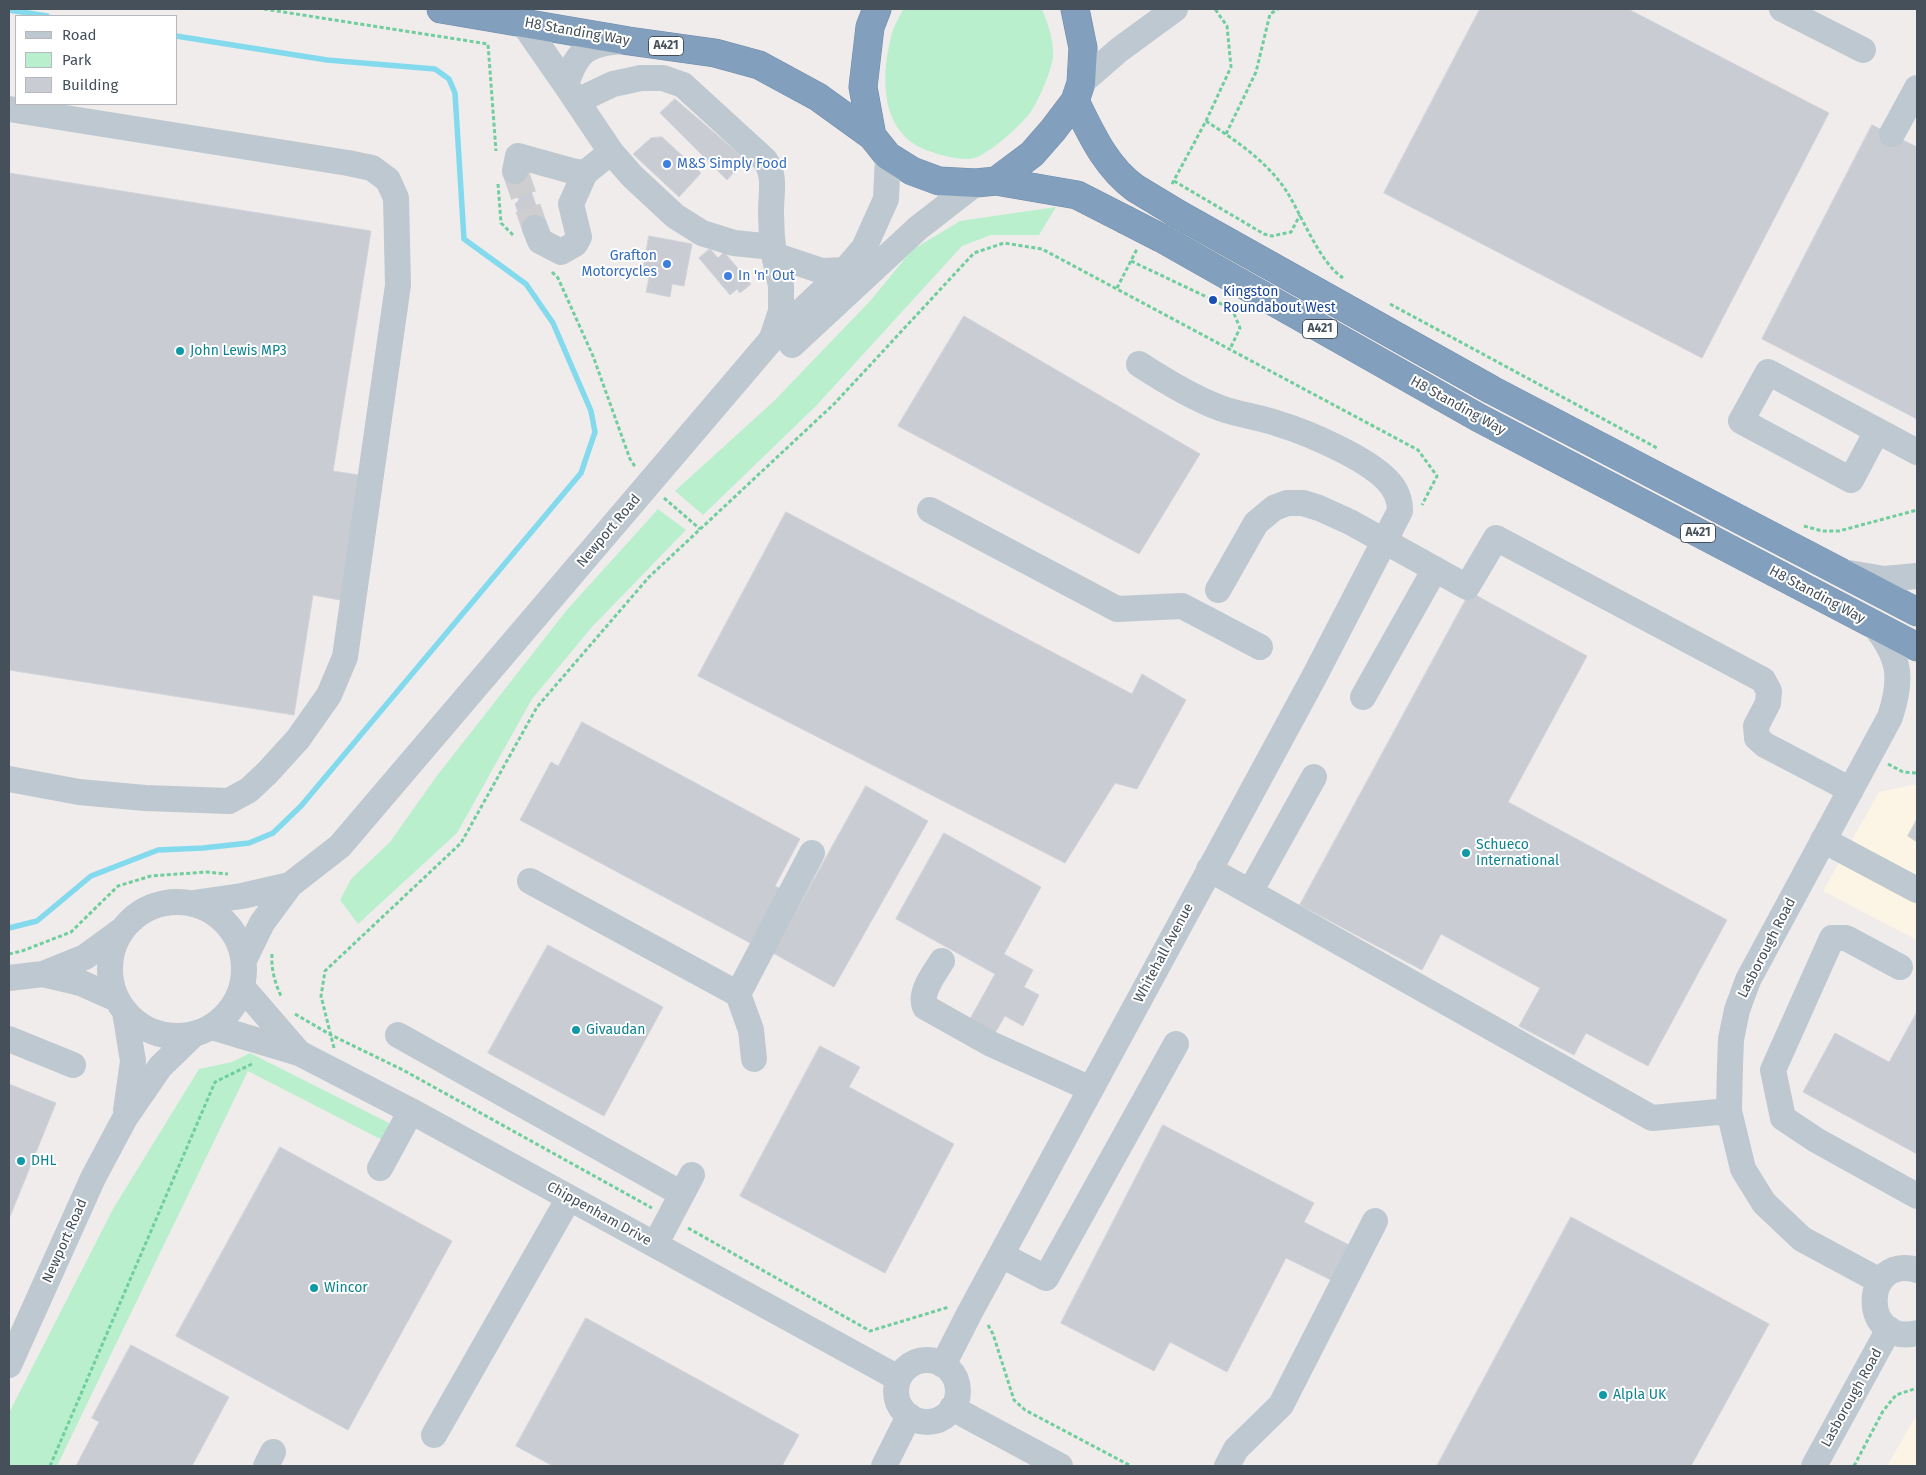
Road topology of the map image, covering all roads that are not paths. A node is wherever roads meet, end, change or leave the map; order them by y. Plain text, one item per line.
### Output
1 (441, 9) edge
2 (878, 9) edge
3 (1075, 9) edge
4 (1782, 9) edge
5 (1170, 12) edge
6 (523, 23) junction
7 (629, 41) junction
8 (1863, 50) dead end
9 (1917, 88) edge
10 (1078, 92) junction
11 (572, 93) junction
12 (9, 109) edge
13 (1892, 134) dead end
14 (880, 146) junction
15 (611, 152) junction
16 (585, 173) junction
17 (506, 177) road end
18 (986, 182) junction
19 (525, 232) tunnel mouth
20 (774, 251) junction
21 (844, 270) junction
22 (772, 339) junction
23 (1140, 364) dead end
24 (1877, 431) junction
25 (1917, 452) edge
26 (649, 485) junction
27 (930, 510) dead end
28 (1392, 546) junction
29 (1434, 569) junction
30 (1836, 571) junction
31 (1917, 576) edge
32 (1218, 590) dead end
33 (1917, 612) edge
34 (1874, 625) junction
35 (1260, 647) dead end
36 (1917, 647) edge
37 (1363, 697) dead end
38 (1917, 705) edge
39 (1890, 717) junction
40 (1314, 777) dead end
41 (9, 779) edge
42 (1851, 790) junction
43 (1824, 840) junction
44 (812, 853) dead end
45 (1209, 869) junction
46 (530, 881) dead end
47 (290, 885) junction
48 (1917, 890) edge
49 (1250, 892) junction
50 (194, 904) junction
51 (122, 930) junction
52 (244, 960) junction
53 (942, 961) dead end
54 (1900, 967) dead end
55 (42, 974) junction
56 (9, 978) edge
57 (242, 986) junction
58 (738, 994) junction
59 (121, 1005) junction
60 (203, 1031) junction
61 (398, 1035) dead end
62 (9, 1039) edge
63 (1176, 1044) dead end
64 (299, 1053) junction
65 (754, 1059) dead end
66 (73, 1065) dead end
67 (1090, 1089) junction
68 (411, 1111) junction
69 (1729, 1111) junction
70 (125, 1118) junction
71 (380, 1168) dead end
72 (1917, 1196) edge
73 (569, 1198) junction
74 (1375, 1221) dead end
75 (656, 1245) junction
76 (1001, 1255) junction
77 (1917, 1270) edge
78 (1880, 1282) junction
79 (1889, 1329) junction
80 (1917, 1332) edge
81 (9, 1365) edge
82 (943, 1365) junction
83 (898, 1378) junction
84 (952, 1408) junction
85 (910, 1416) junction
86 (434, 1435) dead end
87 (884, 1466) edge
88 (1060, 1466) edge
89 (1227, 1466) edge
90 (1814, 1466) edge

1 - 6 highway, H8 Standing Way / A421
2 - 14 highway
3 - 10 highway
4 - 8 street
5 - 10 street
6 - 7 highway, H8 Standing Way / A421
6 - 11 street
7 - 11 street
7 - 14 highway, H8 Standing Way / A421
9 - 13 street
10 - 18 highway
10 - 30 highway, A421, bridge
11 - 15 street
11 - 20 street
12 - 41 street
14 - 18 highway, H8 Standing Way
14 - 21 street, Newport Road
15 - 16 street
15 - 20 street
16 - 17 street
16 - 19 street
18 - 26 street
18 - 34 highway, H8 Standing Way / A421, bridge
20 - 21 street
20 - 22 street
21 - 22 street, Newport Road
22 - 26 street, Newport Road
23 - 28 street, Whitehall Avenue
24 - 24 street
24 - 25 street
26 - 47 street, Newport Road
27 - 35 street
28 - 29 street
28 - 32 street
28 - 45 street, Whitehall Avenue
29 - 37 street
29 - 42 street
30 - 31 street
30 - 33 highway, A421
34 - 36 highway, H8 Standing Way / A421
34 - 39 street, Lasborough Road
38 - 39 street
39 - 42 street, Lasborough Road
40 - 49 street
42 - 43 street, Lasborough Road
43 - 48 street
43 - 69 street, Lasborough Road
44 - 58 street
45 - 49 street
45 - 67 street, Whitehall Avenue
46 - 58 street
47 - 50 street, Newport Road
47 - 52 street, Newport Road
49 - 69 street
50 - 51 street
50 - 52 street
51 - 55 street
51 - 59 street
52 - 57 street
53 - 67 street
54 - 72 street
55 - 56 street
55 - 59 street
57 - 60 street
57 - 64 street, Chippenham Drive
58 - 65 street
59 - 60 street
59 - 70 street, Newport Road
60 - 64 street, Chippenham Drive
60 - 70 street, Newport Road
61 - 75 street
62 - 66 street
63 - 76 street
64 - 68 street, Chippenham Drive
67 - 76 street, Whitehall Avenue
68 - 71 street
68 - 73 street, Chippenham Drive
69 - 78 street, Lasborough Road
70 - 81 street, Newport Road
73 - 75 street, Chippenham Drive
73 - 86 street
74 - 89 street
75 - 83 street, Chippenham Drive
76 - 82 street, Whitehall Avenue
77 - 78 street
78 - 79 street
79 - 80 street
79 - 90 street, Lasborough Road
82 - 83 street
82 - 84 street
83 - 85 street
84 - 85 street
84 - 88 street
85 - 87 street

